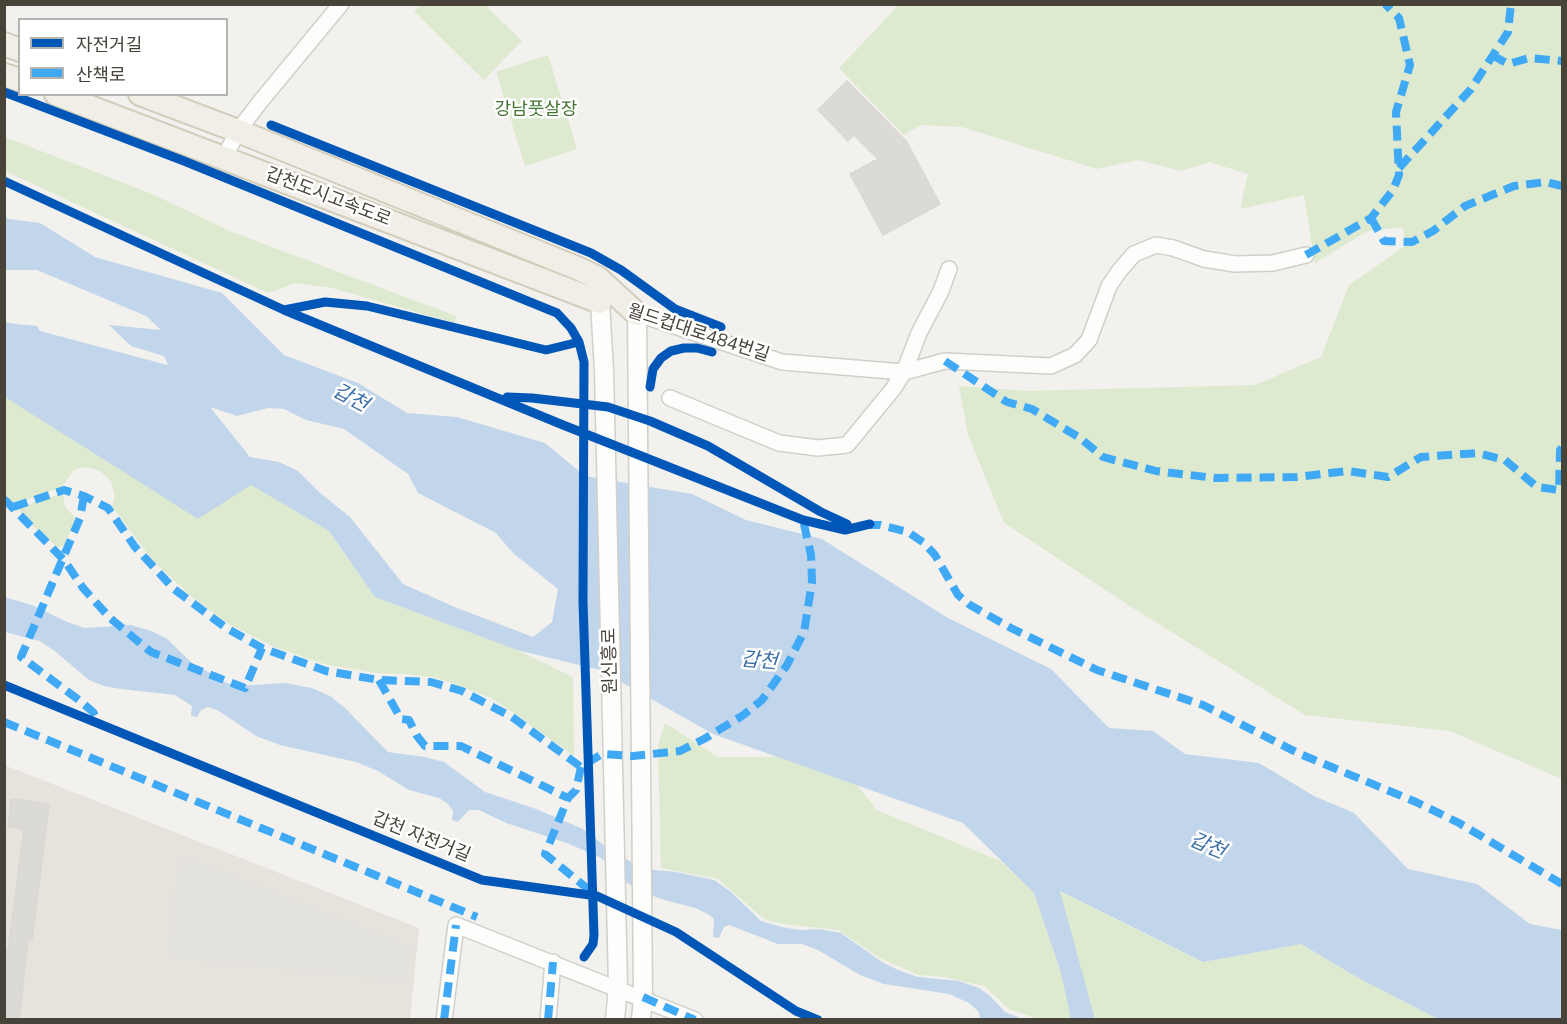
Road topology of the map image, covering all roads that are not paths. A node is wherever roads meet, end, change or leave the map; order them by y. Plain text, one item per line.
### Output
1 (342, 4) edge
2 (61, 96) edge
3 (145, 96) edge
4 (238, 131) junction
5 (224, 159) junction
6 (1306, 255) dead end
7 (949, 269) dead end
8 (600, 302) junction
9 (637, 314) junction
10 (904, 372) junction
11 (670, 398) dead end
12 (553, 962) junction
13 (618, 987) junction
14 (643, 997) junction
15 (444, 1020) edge
16 (548, 1020) edge
17 (615, 1020) edge
18 (641, 1020) edge
19 (695, 1020) edge

1 - 4 street
2 - 5 main road, 갑천도시고속도로
3 - 4 main road, 갑천도시고속도로
4 - 5 street
4 - 9 main road, 갑천도시고속도로
5 - 8 main road, 갑천도시고속도로
6 - 10 street, 월드컵대로484번길
7 - 10 street
8 - 9 street, 월드컵대로484번길
8 - 13 street, 원신흥로
9 - 10 street, 월드컵대로484번길
9 - 14 street, 원신흥로
10 - 11 street
12 - 13 street
12 - 15 street
12 - 16 street
13 - 14 street
13 - 17 street, 원신흥로
14 - 18 street, 원신흥로
14 - 19 street

